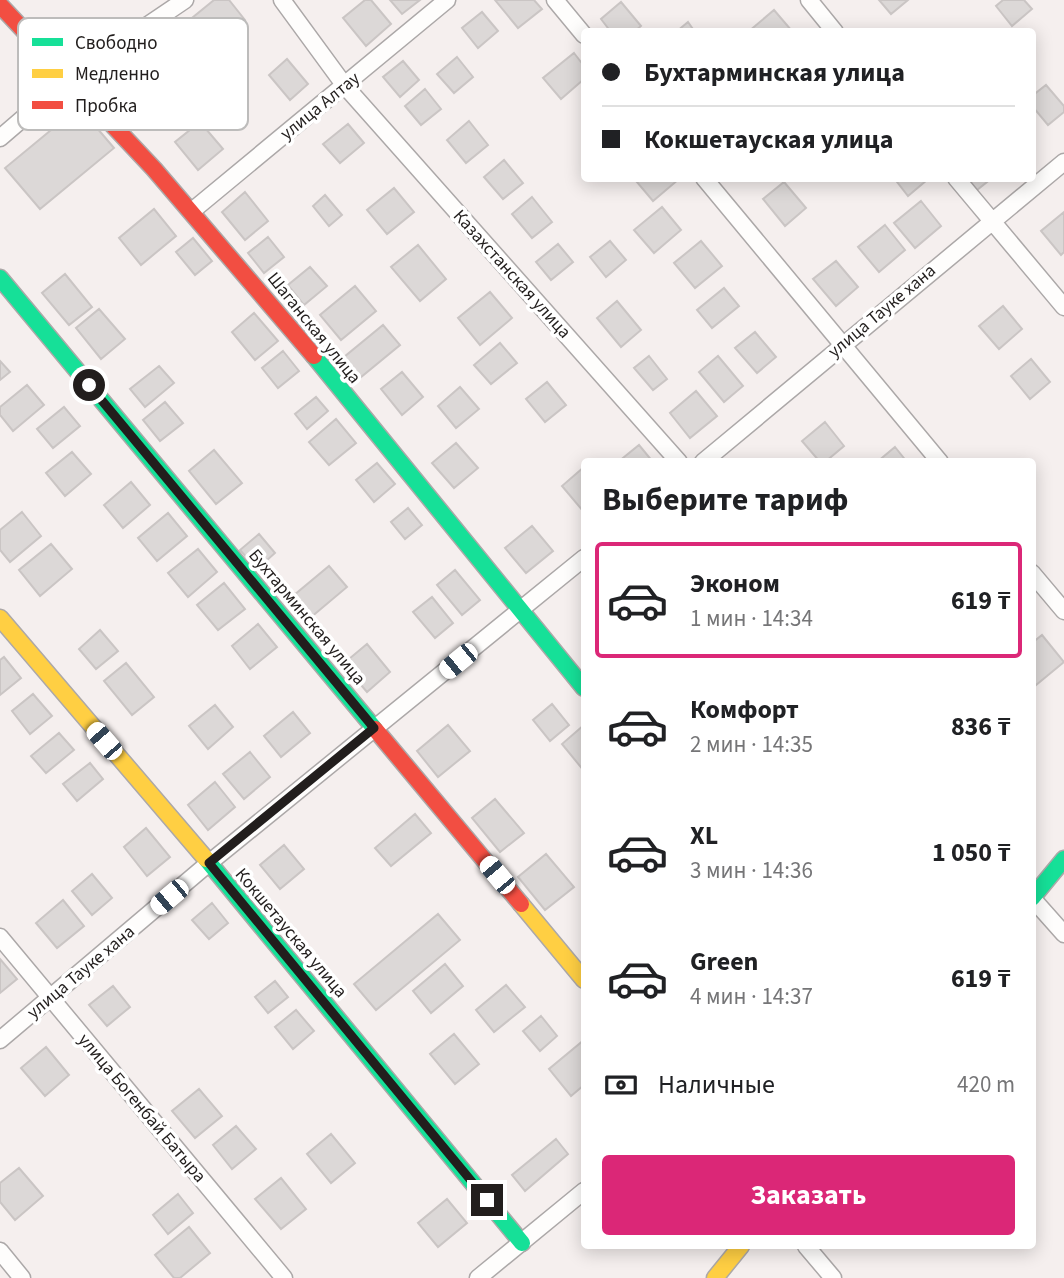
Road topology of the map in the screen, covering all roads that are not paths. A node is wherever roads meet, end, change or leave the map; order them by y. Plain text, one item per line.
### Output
1 (185, 0) edge
2 (282, 0) edge
3 (447, 0) edge
4 (555, 0) edge
5 (809, 0) edge
6 (0, 5) edge
7 (158, 18) edge
8 (18, 23) edge
9 (832, 28) edge
10 (581, 31) edge
11 (345, 86) junction
12 (18, 123) edge
13 (119, 130) edge
14 (0, 138) edge
15 (1064, 162) edge
16 (707, 182) edge
17 (959, 182) edge
18 (192, 211) junction
19 (991, 220) junction
20 (0, 278) edge
21 (1064, 307) edge
22 (842, 344) junction
23 (675, 458) edge
24 (708, 458) edge
25 (937, 458) edge
26 (581, 560) edge
27 (1036, 578) edge
28 (521, 610) junction
29 (1064, 611) edge
30 (0, 618) edge
31 (581, 684) edge
32 (374, 728) junction
33 (1064, 859) edge
34 (209, 863) junction
35 (1036, 894) edge
36 (1036, 901) edge
37 (1064, 934) edge
38 (0, 937) edge
39 (581, 976) edge
40 (50, 997) junction
41 (0, 1040) edge
42 (581, 1193) edge
43 (522, 1242) junction
44 (739, 1249) edge
45 (809, 1249) edge
46 (0, 1251) edge
47 (22, 1278) edge
48 (284, 1278) edge
49 (478, 1278) edge
50 (715, 1278) edge
51 (833, 1278) edge

1 - 7 street
2 - 11 street, Казахстанская улица
3 - 11 street, улица Алтау
4 - 10 street
5 - 9 street
6 - 8 street, Шаганская улица
11 - 18 street, улица Алтау
11 - 23 street, Казахстанская улица
12 - 14 street
13 - 18 street, Шаганская улица
15 - 19 street, улица Тауке хана
16 - 22 street
17 - 19 street
18 - 28 street, Шаганская улица
19 - 21 street
19 - 22 street, улица Тауке хана
20 - 32 street, Бухтарминская улица
22 - 24 street, улица Тауке хана
22 - 25 street
26 - 28 street, улица Тауке хана
27 - 29 street
28 - 31 street, Шаганская улица
28 - 32 street, улица Тауке хана
30 - 34 street, Кокшетауская улица
32 - 34 street, улица Тауке хана
32 - 39 street, Бухтарминская улица
33 - 35 street
34 - 40 street, улица Тауке хана
34 - 43 street, Кокшетауская улица
36 - 37 street
38 - 40 street, улица Богенбай Батыра
40 - 41 street, улица Тауке хана
40 - 48 street, улица Богенбай Батыра
42 - 43 street
43 - 49 street
44 - 50 street
45 - 51 street
46 - 47 street

